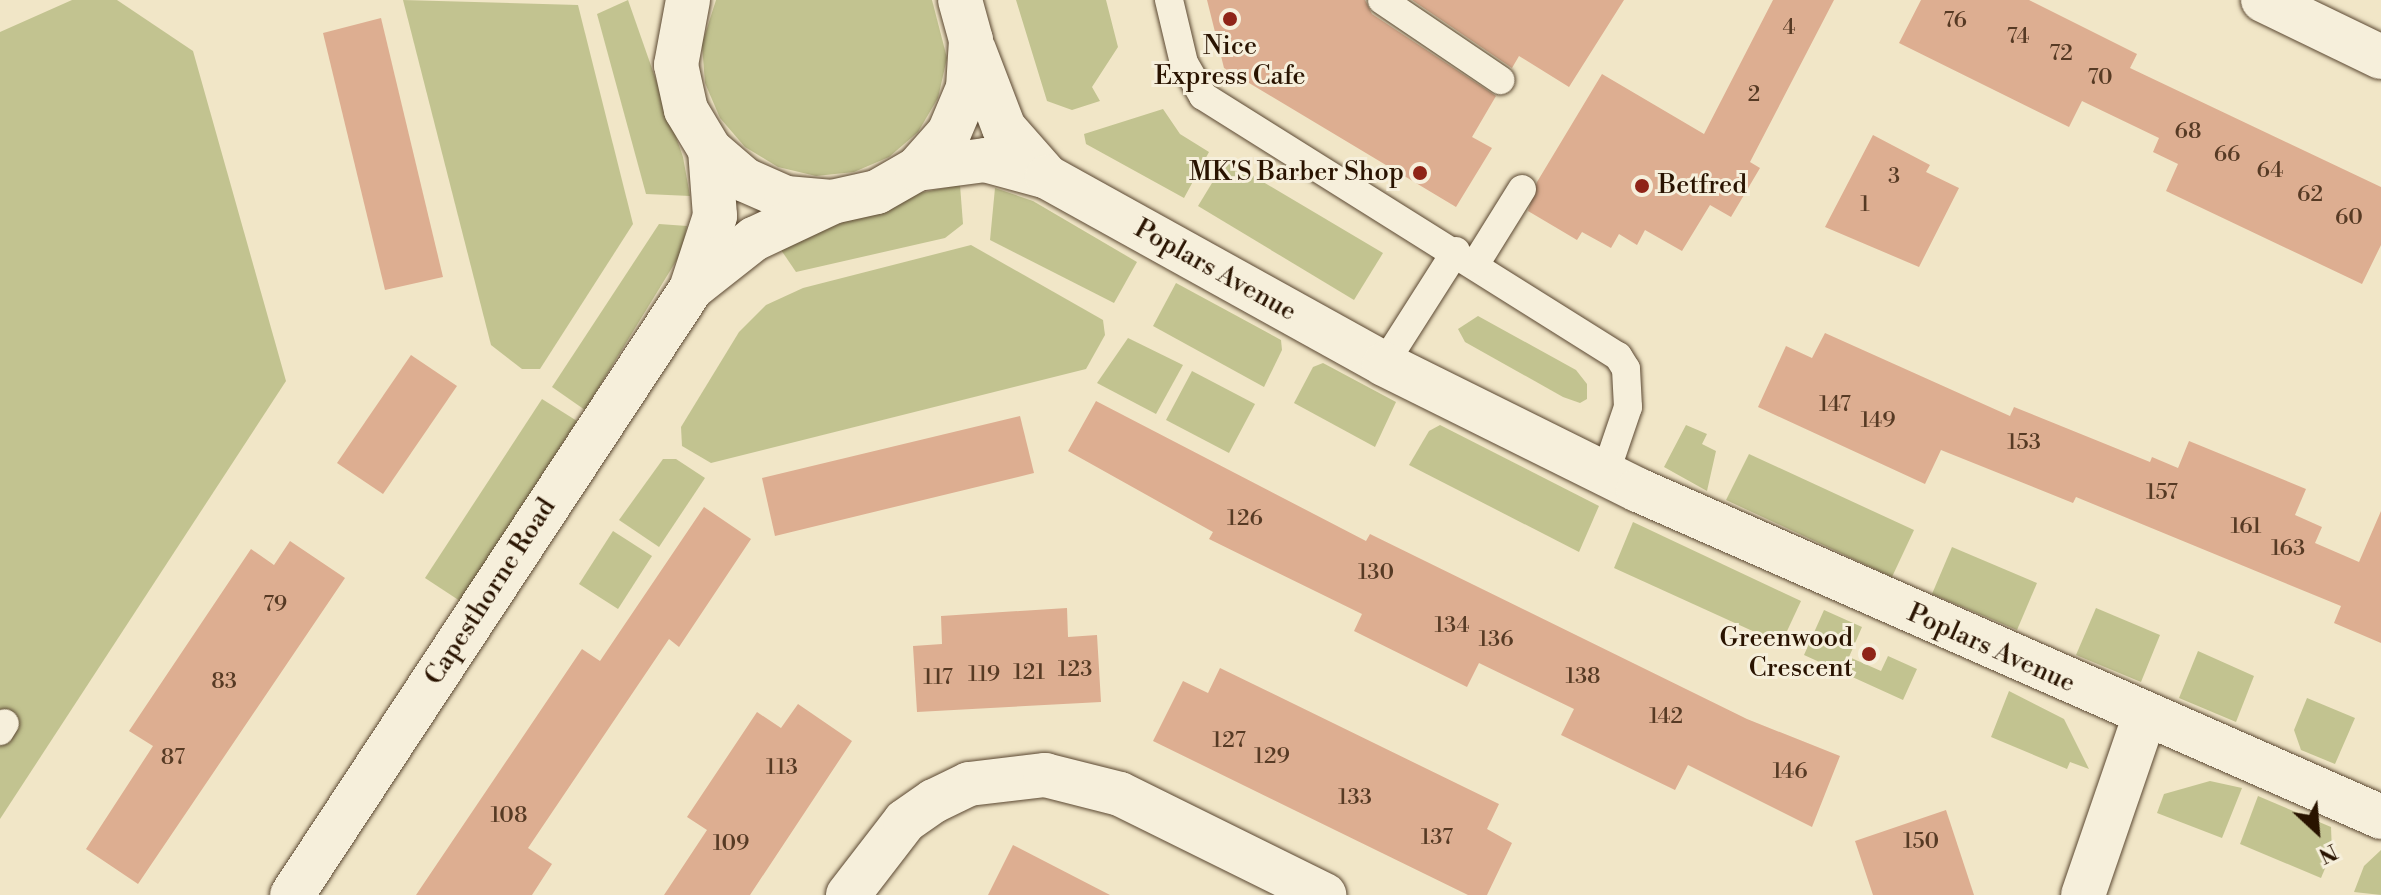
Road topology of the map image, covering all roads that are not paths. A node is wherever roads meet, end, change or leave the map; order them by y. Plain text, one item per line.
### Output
1 (655, 0) edge
2 (688, 0) edge
3 (1169, 0) edge
4 (1382, 0) edge
5 (2263, 0) edge
6 (966, 20) edge
7 (2381, 57) edge
8 (676, 65) junction
9 (1500, 80) dead end
10 (710, 150) junction
11 (917, 169) junction
12 (1047, 177) junction
13 (1522, 189) dead end
14 (832, 202) junction
15 (1466, 257) junction
16 (691, 289) junction
17 (1384, 364) junction
18 (1605, 474) junction
19 (2144, 718) junction
20 (2381, 817) edge
21 (292, 895) edge
22 (848, 895) edge
23 (1324, 895) edge
24 (2083, 895) edge

1 - 8 street
2 - 8 street
3 - 15 lane
4 - 9 lane
5 - 7 street
6 - 11 street
6 - 12 street, Poplars Avenue
8 - 10 street
10 - 14 street
10 - 16 street, Capesthorne Road
11 - 12 street, Poplars Avenue
11 - 14 street
12 - 17 street, Poplars Avenue
13 - 15 lane
14 - 16 street, Capesthorne Road
15 - 17 lane
15 - 18 lane
16 - 21 street, Capesthorne Road
17 - 18 street, Poplars Avenue
18 - 19 street, Poplars Avenue
19 - 20 street, Poplars Avenue
19 - 24 street
22 - 23 street

